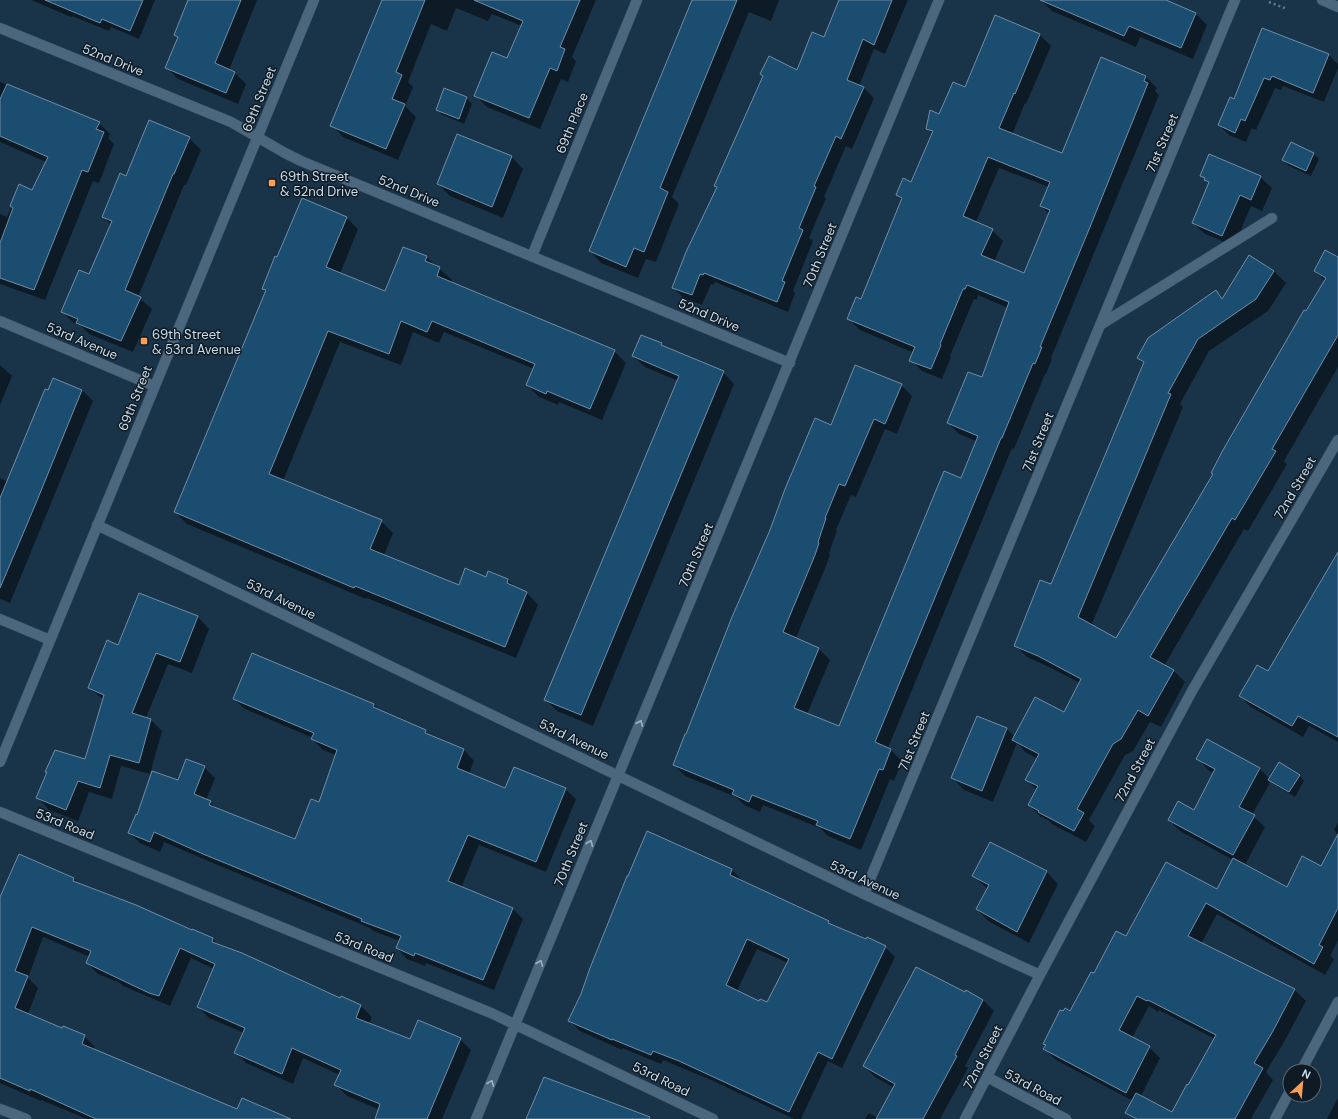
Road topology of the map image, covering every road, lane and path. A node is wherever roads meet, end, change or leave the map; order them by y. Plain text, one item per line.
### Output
1 (314, 0) edge
2 (637, 0) edge
3 (939, 0) edge
4 (1235, 0) edge
5 (1322, 0) edge
6 (1269, 2) dead end
7 (1338, 7) edge
8 (1287, 9) dead end
9 (0, 28) edge
10 (258, 138) junction
11 (1272, 218) dead end
12 (532, 256) junction
13 (0, 321) edge
14 (1100, 324) junction
15 (790, 363) junction
16 (154, 386) junction
17 (1338, 440) edge
18 (97, 525) junction
19 (0, 619) edge
20 (50, 640) junction
21 (0, 762) edge
22 (618, 775) junction
23 (0, 812) edge
24 (864, 894) junction
25 (1040, 976) junction
26 (1338, 1002) edge
27 (515, 1024) junction
28 (1305, 1063) edge
29 (988, 1077) junction
30 (1284, 1103) edge
31 (0, 1108) edge
32 (26, 1119) edge
33 (476, 1119) edge
34 (713, 1119) edge
35 (965, 1119) edge
36 (1066, 1119) edge
37 (1275, 1119) edge

1 - 10 street, 69th Street
2 - 12 street, 69th Place
3 - 15 street, 70th Street
4 - 14 street, 71st Street
5 - 7 street
6 - 8 path
9 - 10 street, 52nd Drive
10 - 12 street, 52nd Drive
10 - 16 street, 69th Street
11 - 14 street
12 - 15 street, 52nd Drive
13 - 16 street, 53rd Avenue
14 - 24 street, 71st Street
22 -> 15 street, 70th Street
16 - 18 street, 69th Street
17 - 25 street, 72nd Street
18 - 20 street, 69th Street
18 - 22 street, 53rd Avenue
19 - 20 street
20 - 21 street, 69th Street
22 - 24 street, 53rd Avenue
27 -> 22 street, 70th Street
23 - 27 street, 53rd Road
24 - 25 street, 53rd Avenue
25 - 29 street, 72nd Street
26 - 28 street
33 -> 27 street, 70th Street
27 - 34 street, 53rd Road
29 - 35 street, 72nd Street
29 - 36 street, 53rd Road
30 - 37 street
31 - 32 street

